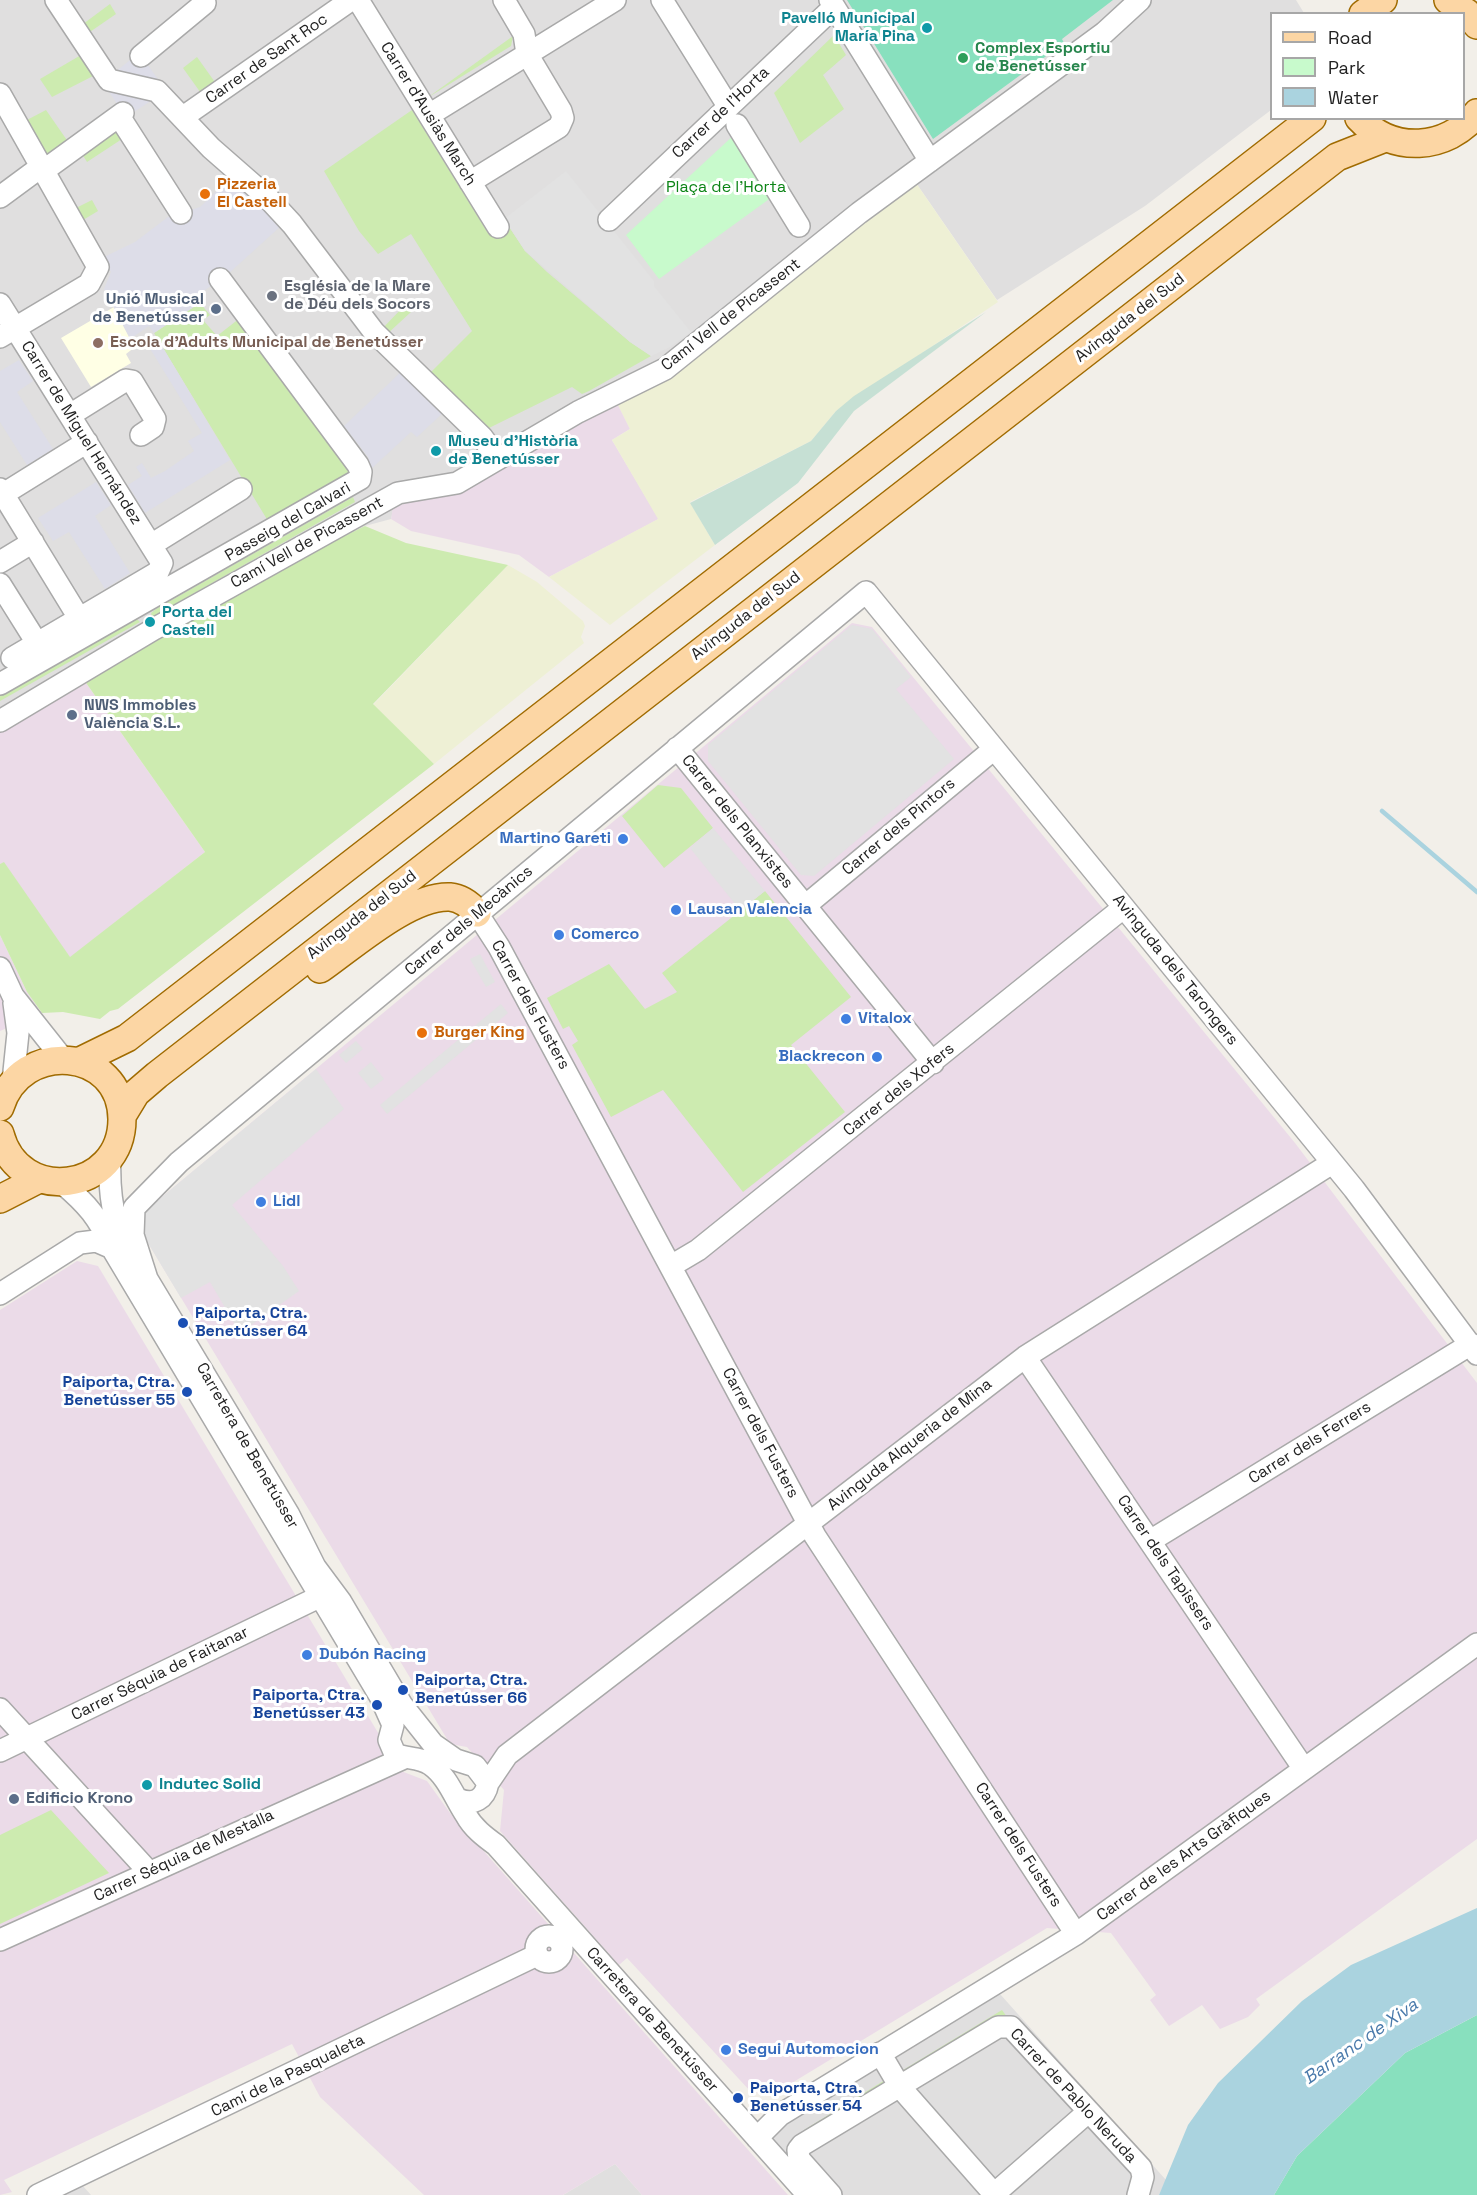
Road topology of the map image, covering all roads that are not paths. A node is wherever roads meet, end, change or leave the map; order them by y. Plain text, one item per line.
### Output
1 (56, 0) edge
2 (351, 0) edge
3 (358, 0) edge
4 (504, 0) edge
5 (615, 0) edge
6 (662, 0) edge
7 (1140, 0) edge
8 (1383, 0) edge
9 (1448, 0) edge
10 (205, 3) dead end
11 (832, 3) edge
12 (1366, 12) edge
13 (1477, 25) edge
14 (527, 54) junction
15 (141, 56) dead end
16 (0, 94) edge
17 (728, 106) junction
18 (1477, 112) edge
19 (429, 115) junction
20 (183, 117) junction
21 (1309, 120) edge
22 (1362, 120) edge
23 (737, 125) dead end
24 (1386, 138) junction
25 (930, 161) junction
26 (470, 182) junction
27 (0, 197) edge
28 (181, 213) dead end
29 (609, 220) dead end
30 (800, 226) dead end
31 (498, 227) dead end
32 (220, 279) dead end
33 (0, 304) edge
34 (8, 332) edge
35 (70, 415) junction
36 (141, 435) dead end
37 (87, 442) junction
38 (498, 459) junction
39 (241, 489) dead end
40 (1, 493) edge
41 (33, 542) junction
42 (157, 554) junction
43 (0, 562) edge
44 (0, 584) edge
45 (866, 592) joint
46 (79, 618) junction
47 (37, 643) junction
48 (12, 658) dead end
49 (0, 684) edge
50 (0, 721) edge
51 (677, 748) junction
52 (994, 749) junction
53 (805, 906) junction
54 (1123, 908) junction
55 (469, 920) junction
56 (0, 968) edge
57 (13, 996) junction
58 (247, 1005) junction
59 (70, 1060) junction
60 (933, 1063) junction
61 (13, 1081) junction
62 (0, 1107) edge
63 (122, 1116) junction
64 (0, 1134) edge
65 (110, 1157) junction
66 (1332, 1163) junction
67 (50, 1181) junction
68 (0, 1198) edge
69 (112, 1248) junction
70 (671, 1266) junction
71 (147, 1279) junction
72 (0, 1294) edge
73 (1474, 1349) edge
74 (1025, 1357) junction
75 (808, 1523) junction
76 (1150, 1541) junction
77 (319, 1597) junction
78 (1477, 1644) edge
79 (0, 1709) edge
80 (416, 1725) junction
81 (391, 1732) junction
82 (27, 1738) junction
83 (0, 1751) edge
84 (507, 1755) junction
85 (404, 1758) junction
86 (475, 1766) junction
87 (1304, 1768) junction
88 (369, 1772) junction
89 (485, 1790) junction
90 (458, 1799) junction
91 (496, 1845) junction
92 (149, 1872) junction
93 (1076, 1934) junction
94 (565, 1935) junction
95 (0, 1940) edge
96 (880, 2054) junction
97 (900, 2087) junction
98 (1088, 2112) junction
99 (751, 2131) junction
100 (38, 2195) edge
101 (808, 2195) edge
102 (831, 2195) edge
103 (994, 2195) edge
104 (1138, 2195) edge

1 - 20 street
2 - 20 street, Carrer de Sant Roc
3 - 19 street, Carrer d'Ausiàs March
4 - 14 street
5 - 14 street
6 - 17 street
7 - 25 street, Camí Vell de Picassent
8 - 12 main road
9 - 13 main road
10 - 15 street
11 - 17 street, Carrer de l’Horta
11 - 25 street
14 - 19 street
14 - 26 street
16 - 34 street
17 - 29 street, Carrer de l’Horta
18 - 24 main road
19 - 26 street, Carrer d'Ausiàs March
20 - 38 street
21 - 59 main road
22 - 24 main road
23 - 30 street
24 - 58 main road, Avinguda del Sud
25 - 38 street, Camí Vell de Picassent
26 - 31 street, Carrer d'Ausiàs March
27 - 28 street
32 - 49 street, Passeig del Calvari
33 - 34 street, Carrer de Miguel Hernández
34 - 35 street, Carrer de Miguel Hernández
35 - 36 street
35 - 37 street, Carrer de Miguel Hernández
37 - 40 street
37 - 42 street, Carrer de Miguel Hernández
38 - 50 street, Camí Vell de Picassent
39 - 42 street
40 - 41 street
41 - 43 street
41 - 46 street
42 - 46 street
44 - 47 street
45 - 51 street, Carrer dels Mecànics
45 - 52 street, Avinguda dels Tarongers
46 - 47 street
47 - 48 street
51 - 53 street, Carrer dels Planxistes
51 - 55 street, Carrer dels Mecànics
52 - 53 street, Carrer dels Pintors
52 - 54 street, Avinguda dels Tarongers
53 - 60 street, Carrer dels Planxistes
54 - 60 street, Carrer dels Xofers
54 - 66 street, Avinguda dels Tarongers
55 - 58 main road
55 - 70 street, Carrer dels Fusters
55 - 71 street, Carrer dels Mecànics
56 - 57 street
57 - 59 street
57 - 61 street
58 - 63 main road, Avinguda del Sud
59 - 61 main road
59 - 63 main road
60 - 70 street, Carrer dels Xofers
61 - 62 main road
63 - 65 main road
64 - 67 main road
65 - 67 main road
65 - 71 street, Carretera de Benetússer
66 - 73 street, Avinguda dels Tarongers
66 - 74 street, Avinguda Alqueria de Mina
67 - 68 main road
67 - 69 street, Carretera de Benetússer
69 - 72 street
69 - 77 street, Carretera de Benetússer
70 - 75 street, Carrer dels Fusters
71 - 80 street, Carretera de Benetússer
73 - 76 street, Carrer dels Ferrers
74 - 75 street, Avinguda Alqueria de Mina
74 - 76 street, Carrer dels Tapissers
75 - 84 street, Avinguda Alqueria de Mina
75 - 93 street, Carrer dels Fusters
76 - 87 street, Carrer dels Tapissers
77 - 81 street, Carretera de Benetússer
77 - 82 street, Carrer Séquia de Faitanar
78 - 87 street, Carrer de les Arts Gràfiques
79 - 82 street
80 - 81 street
80 - 86 street, Carretera de Benetússer
81 - 85 street, Carretera de Benetússer
81 - 88 street
82 - 83 street, Carrer Séquia de Faitanar
82 - 92 street
84 - 86 street, Avinguda Alqueria de Mina
84 - 89 street, Avinguda Alqueria de Mina
85 - 88 street, Carrer Séquia de Mestalla
85 - 90 street, Carretera de Benetússer
86 - 89 street, Carretera de Benetússer
87 - 93 street, Carrer de les Arts Gràfiques
88 - 92 street, Carrer Séquia de Mestalla
89 - 90 street
89 - 91 street, Carretera de Benetússer
90 - 91 street, Carretera de Benetússer
91 - 94 street, Carretera de Benetússer
92 - 95 street, Carrer Séquia de Mestalla
93 - 96 street, Carrer de les Arts Gràfiques
94 - 99 street, Carretera de Benetússer
94 - 100 street, Camí de la Pasqualeta
96 - 97 street
96 - 99 street, Carrer de les Arts Gràfiques
97 - 98 street, Carrer de Pablo Neruda
97 - 102 street
97 - 103 street
98 - 103 street
98 - 104 street, Carrer de Pablo Neruda
99 - 101 street, Carretera de Benetússer

